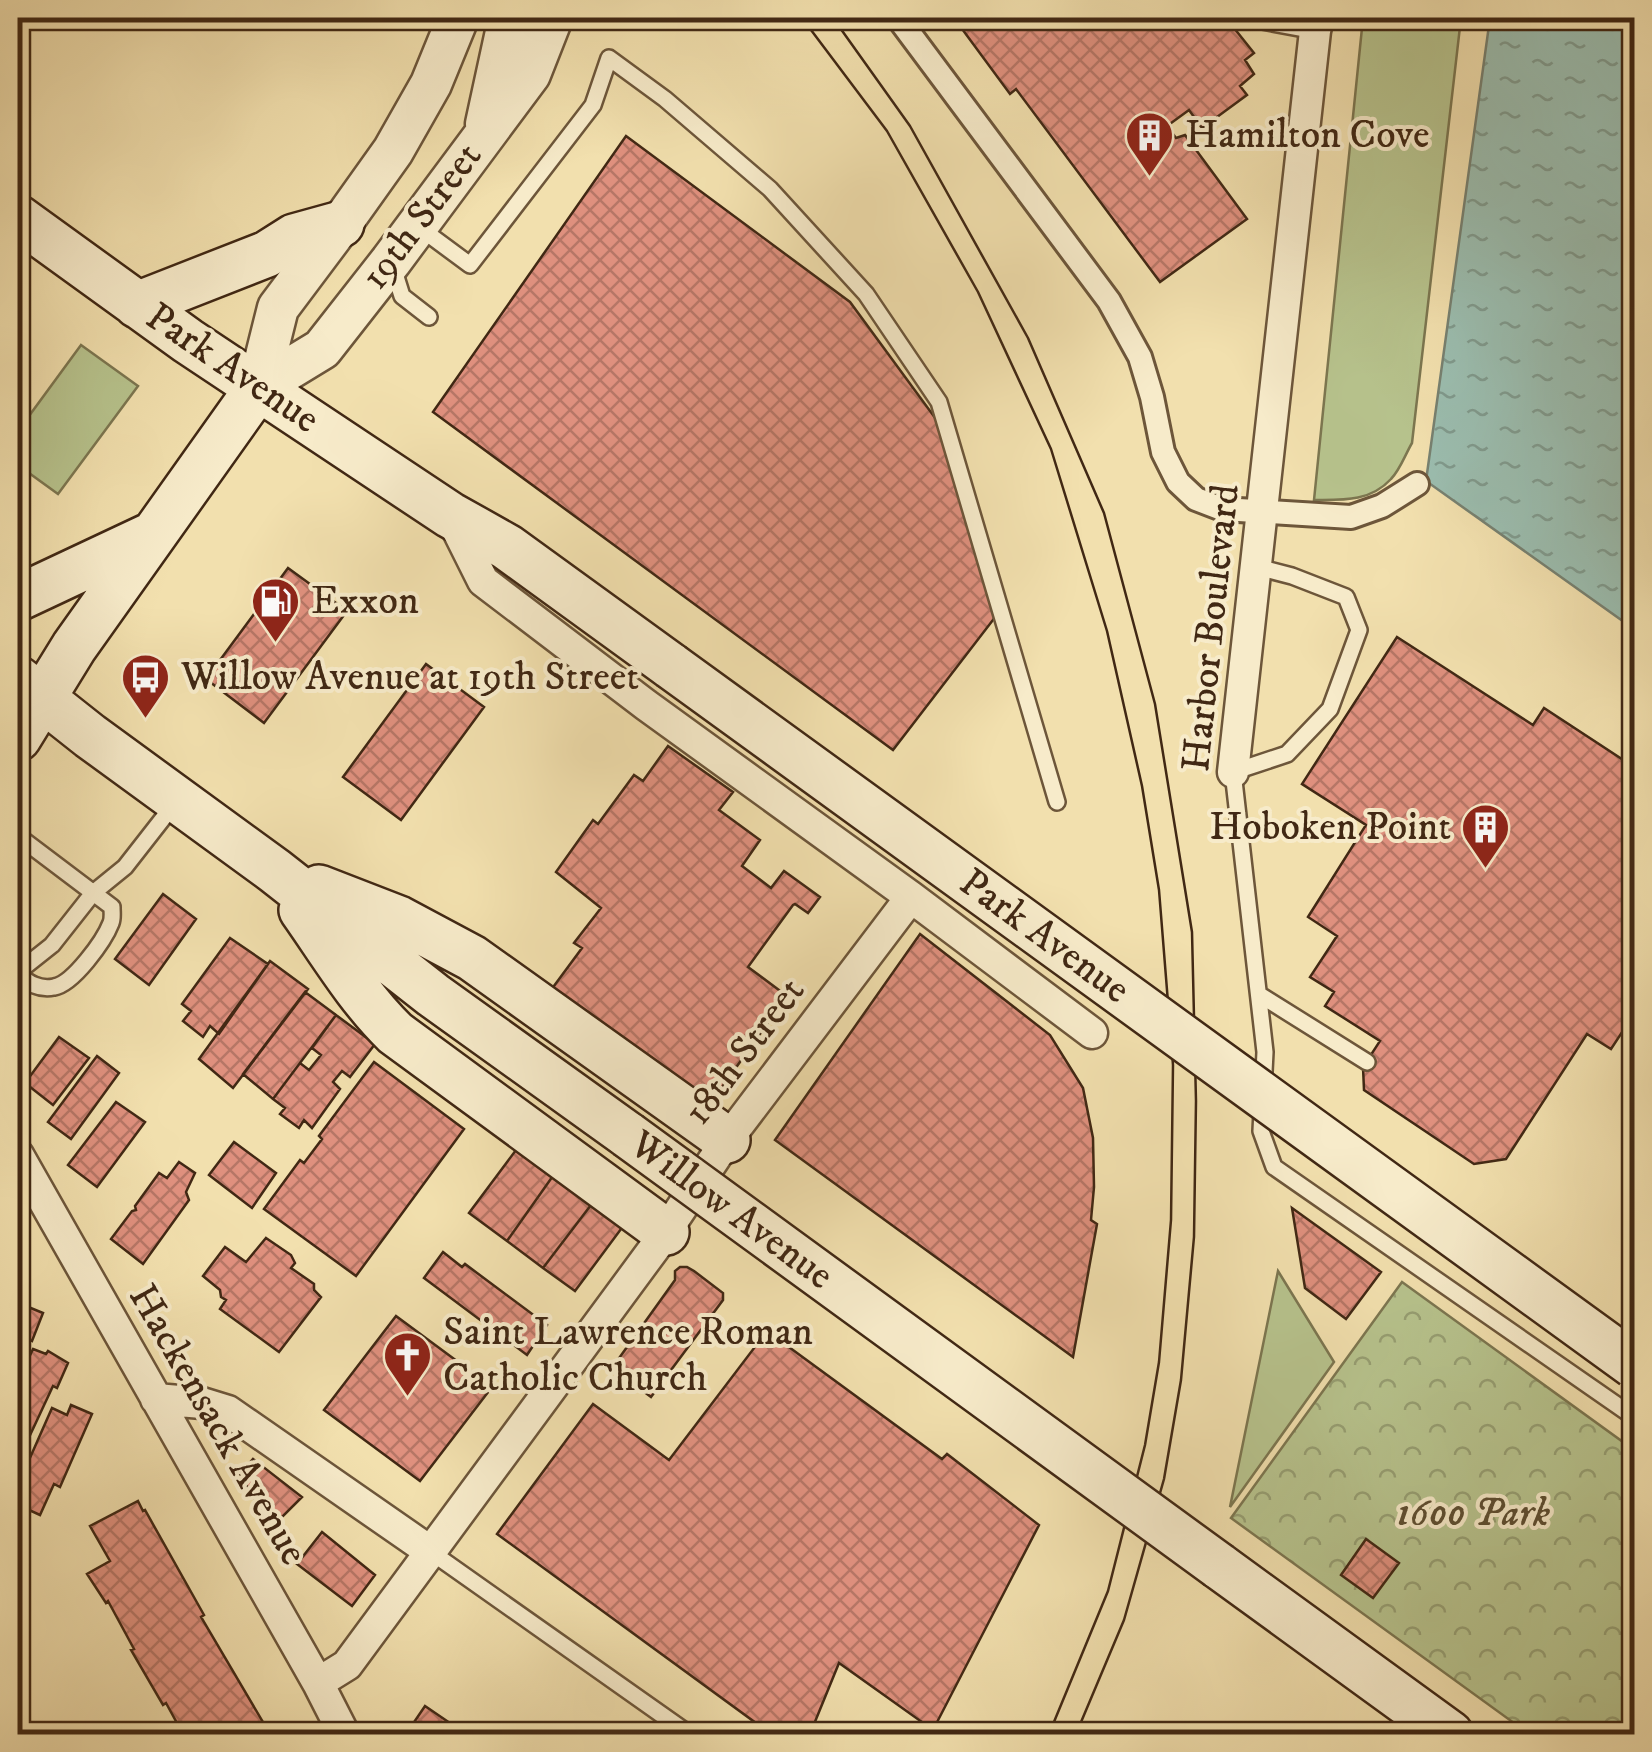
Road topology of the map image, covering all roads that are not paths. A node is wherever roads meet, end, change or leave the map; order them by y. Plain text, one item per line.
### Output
1 (458, 18) edge
2 (509, 18) edge
3 (552, 18) edge
4 (898, 18) edge
5 (1246, 18) edge
6 (1316, 24) edge
7 (484, 133) junction
8 (18, 218) edge
9 (341, 224) junction
10 (417, 226) junction
11 (391, 261) junction
12 (137, 306) junction
13 (429, 318) dead end
14 (258, 388) junction
15 (1417, 484) dead end
16 (1263, 514) junction
17 (450, 515) junction
18 (156, 533) junction
19 (1257, 567) junction
20 (18, 598) edge
21 (29, 689) edge
22 (18, 738) edge
23 (1233, 772) junction
24 (178, 800) junction
25 (1057, 802) dead end
26 (18, 836) edge
27 (275, 871) junction
28 (93, 894) junction
29 (911, 898) junction
30 (18, 973) edge
31 (1260, 995) junction
32 (1092, 1034) dead end
33 (1367, 1062) dead end
34 (727, 1140) junction
35 (18, 1155) edge
36 (666, 1232) junction
37 (1634, 1365) edge
38 (156, 1400) junction
39 (1634, 1418) edge
40 (431, 1552) junction
41 (318, 1683) junction
42 (344, 1734) edge
43 (689, 1734) edge
44 (1450, 1734) edge

1 - 9 street, 19th Street
2 - 7 street
3 - 7 street, 19th Street
4 - 16 street
5 - 6 lane
6 - 16 street, Harbor Boulevard
7 - 10 street, 19th Street
8 - 12 main road, Park Avenue
9 - 12 main road
9 - 14 street, 19th Street
10 - 11 street, 19th Street
10 - 25 lane
11 - 13 lane
11 - 14 street, 19th Street
12 - 14 main road, Park Avenue
14 - 17 main road, Park Avenue
14 - 18 main road, 19th Street
15 - 16 street
16 - 19 street, Harbor Boulevard
17 - 29 street, Park Avenue
17 - 37 main road, Park Avenue, bridge
18 - 20 main road
18 - 21 main road, 19th Street
19 - 23 street, Harbor Boulevard
19 - 23 lane
21 - 22 main road, 19th Street
21 - 24 main road, Willow Avenue
23 - 31 lane, Harbor Boulevard
24 - 27 main road, Willow Avenue
24 - 28 lane
26 - 28 lane
27 - 34 main road
27 - 36 main road
27 - 44 main road, Willow Avenue, bridge
28 - 30 lane
28 - 30 lane
29 - 32 street, Park Avenue
29 - 34 street, 18th Street
31 - 33 lane
31 - 39 lane, Harbor Boulevard
34 - 36 street, 18th Street
35 - 38 street, Hackensack Avenue
36 - 40 street, 18th Street
38 - 40 street
38 - 41 street, Hackensack Avenue
40 - 41 street, 18th Street
40 - 43 lane
41 - 42 street, Hackensack Avenue

